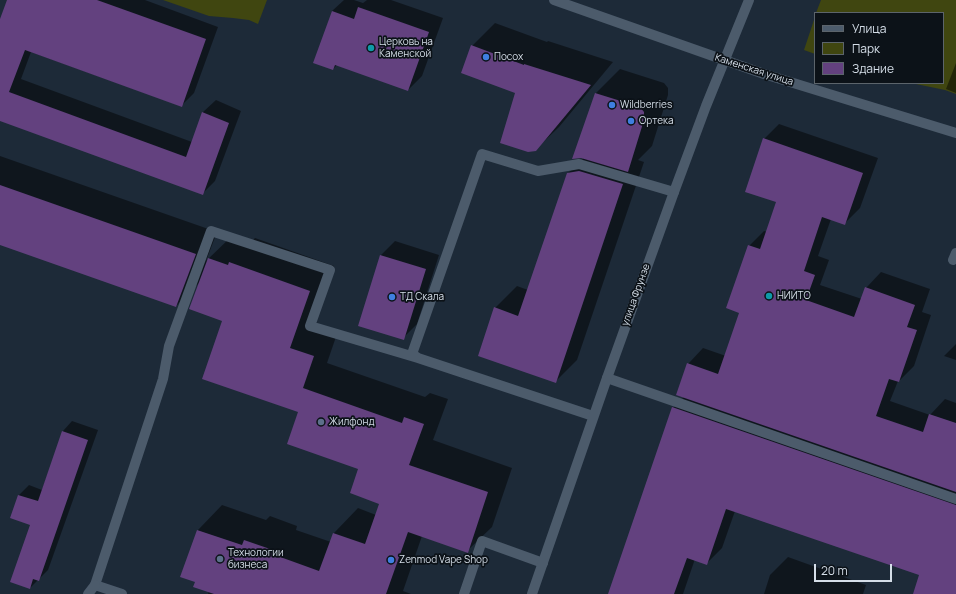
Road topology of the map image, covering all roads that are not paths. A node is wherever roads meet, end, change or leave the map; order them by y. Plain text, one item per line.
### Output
1 (554, 0) edge
2 (749, 0) edge
3 (724, 60) junction
4 (956, 133) edge
5 (674, 192) junction
6 (418, 358) junction
7 (607, 378) junction
8 (594, 416) junction
9 (956, 499) edge
10 (543, 563) junction
11 (95, 585) junction
12 (88, 594) edge
13 (122, 594) edge
14 (464, 594) edge
15 (532, 594) edge

1 - 3 main road, Каменская улица
2 - 3 main road, улица Фрунзе
3 - 4 main road, Каменская улица
3 - 5 main road, улица Фрунзе
5 - 6 main road
5 - 7 main road, улица Фрунзе
6 - 8 main road
6 - 11 main road
7 - 8 main road, улица Фрунзе
7 - 9 main road
8 - 10 main road, улица Фрунзе
10 - 14 main road
10 - 15 main road, улица Фрунзе
11 - 12 main road
11 - 13 main road

